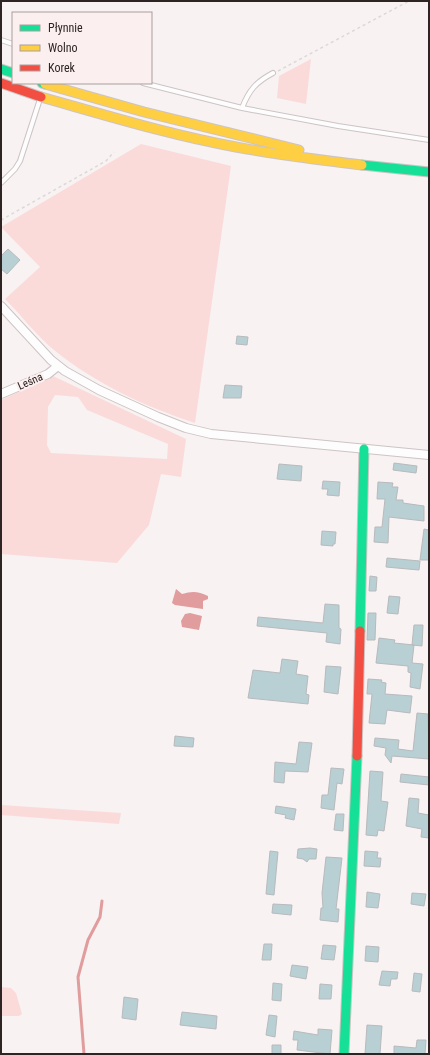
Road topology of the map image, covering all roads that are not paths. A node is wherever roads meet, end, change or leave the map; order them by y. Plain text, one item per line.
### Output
1 (1, 40) edge
2 (12, 44) edge
3 (1, 70) edge
4 (12, 73) edge
5 (273, 73) road end
6 (1, 83) edge
7 (43, 84) edge
8 (46, 84) edge
9 (147, 84) edge
10 (41, 97) junction
11 (242, 108) junction
12 (429, 140) edge
13 (353, 163) junction
14 (429, 172) edge
15 (1, 183) edge
16 (1, 306) edge
17 (58, 366) junction
18 (1, 394) edge
19 (364, 448) junction
20 (429, 455) edge
21 (344, 1054) edge

1 - 2 lane
3 - 4 main road
5 - 11 lane
6 - 10 main road
7 - 10 lane
8 - 13 main road
9 - 11 lane
10 - 13 main road
10 - 15 lane
11 - 12 lane
13 - 14 main road
16 - 17 street
17 - 18 street, Leśna
17 - 19 street
19 - 20 street
19 - 21 main road

